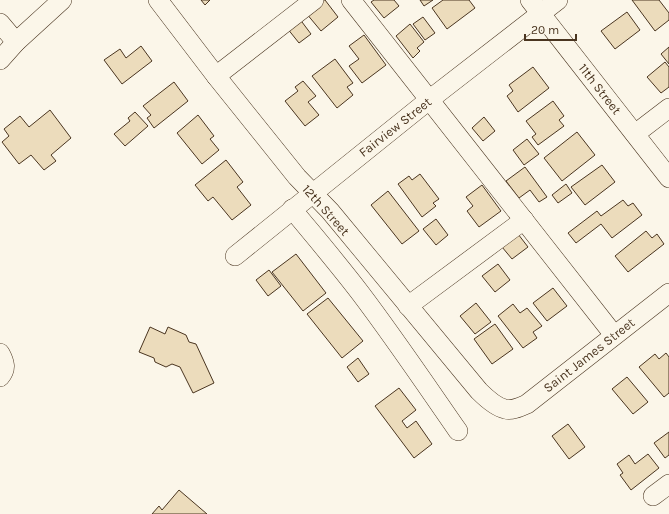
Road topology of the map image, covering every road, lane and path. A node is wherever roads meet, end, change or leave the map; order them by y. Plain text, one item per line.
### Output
1 (62, 0) edge
2 (158, 0) edge
3 (314, 0) edge
4 (351, 0) edge
5 (558, 0) edge
6 (535, 7) edge
7 (0, 23) edge
8 (16, 42) junction
9 (0, 60) edge
10 (216, 76) junction
11 (429, 100) junction
12 (669, 108) edge
13 (635, 134) junction
14 (669, 178) edge
15 (312, 193) junction
16 (292, 209) junction
17 (524, 220) junction
18 (235, 256) dead end
19 (669, 293) edge
20 (408, 306) junction
21 (614, 336) junction
22 (0, 353) edge
23 (0, 377) edge
24 (506, 409) joint
25 (458, 431) dead end
26 (669, 484) edge
27 (653, 496) dead end

1 - 8 street
2 - 10 street, 12th Street
3 - 10 street
4 - 11 street
5 - 6 street, Fairview Street
6 - 11 street, Fairview Street
6 - 13 street, 11th Street
7 - 8 street
8 - 9 street
10 - 15 street, 12th Street
11 - 15 street, Fairview Street
11 - 17 street
12 - 13 street
13 - 14 street, 11th Street
15 - 16 street, Fairview Street
15 - 20 street, 12th Street
16 - 18 street, Fairview Street
16 - 25 street, 12th Street
17 - 20 street
17 - 21 street
19 - 21 street, Saint James Street
20 - 24 street, 12th Street
21 - 24 street, Saint James Street
22 - 23 street
26 - 27 street

